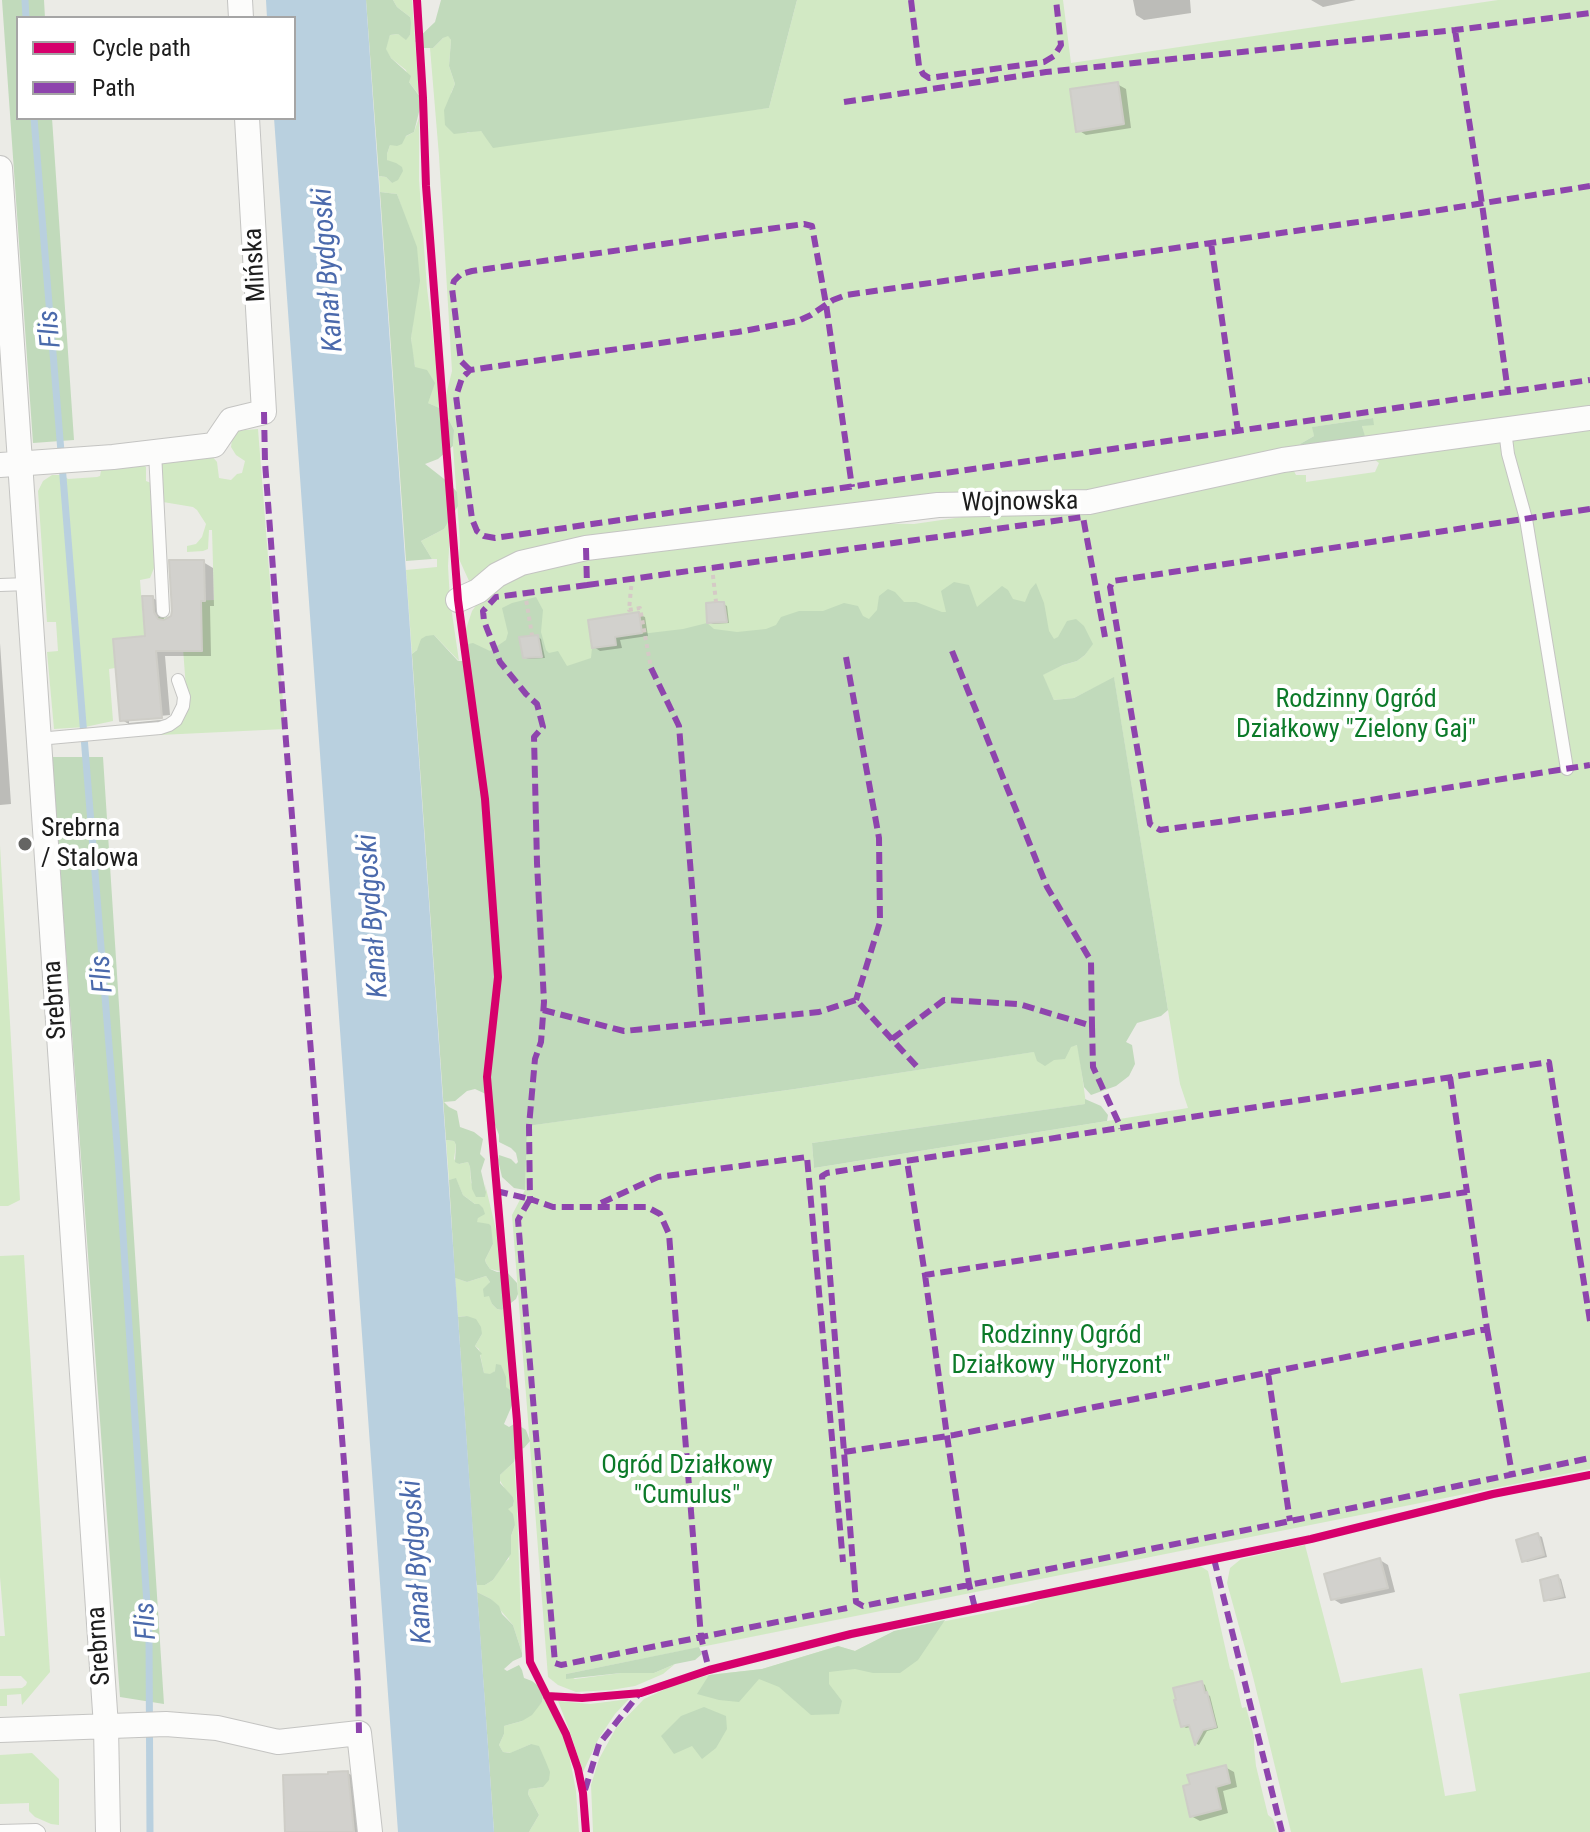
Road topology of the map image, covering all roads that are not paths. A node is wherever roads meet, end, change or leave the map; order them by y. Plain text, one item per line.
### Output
1 (247, 120) edge
2 (0, 168) edge
3 (4, 282) edge
4 (1590, 418) edge
5 (1505, 430) junction
6 (155, 452) junction
7 (10, 464) edge
8 (28, 584) junction
9 (0, 585) edge
10 (458, 600) dead end
11 (163, 611) dead end
12 (178, 680) dead end
13 (38, 739) junction
14 (1567, 769) dead end
15 (106, 1726) junction
16 (0, 1730) edge
17 (0, 1831) edge
18 (39, 1832) edge
19 (108, 1832) edge
20 (370, 1832) edge

1 - 6 street, Mińska
2 - 3 street, Srebrna
3 - 7 street, Srebrna
4 - 5 street, Wojnowska
5 - 10 street, Wojnowska
5 - 14 lane
6 - 7 street
6 - 11 lane
7 - 8 street, Srebrna
8 - 9 lane
8 - 13 street, Srebrna
12 - 13 lane
13 - 15 street, Srebrna
15 - 16 street
15 - 19 street, Srebrna
15 - 20 street
17 - 18 lane

